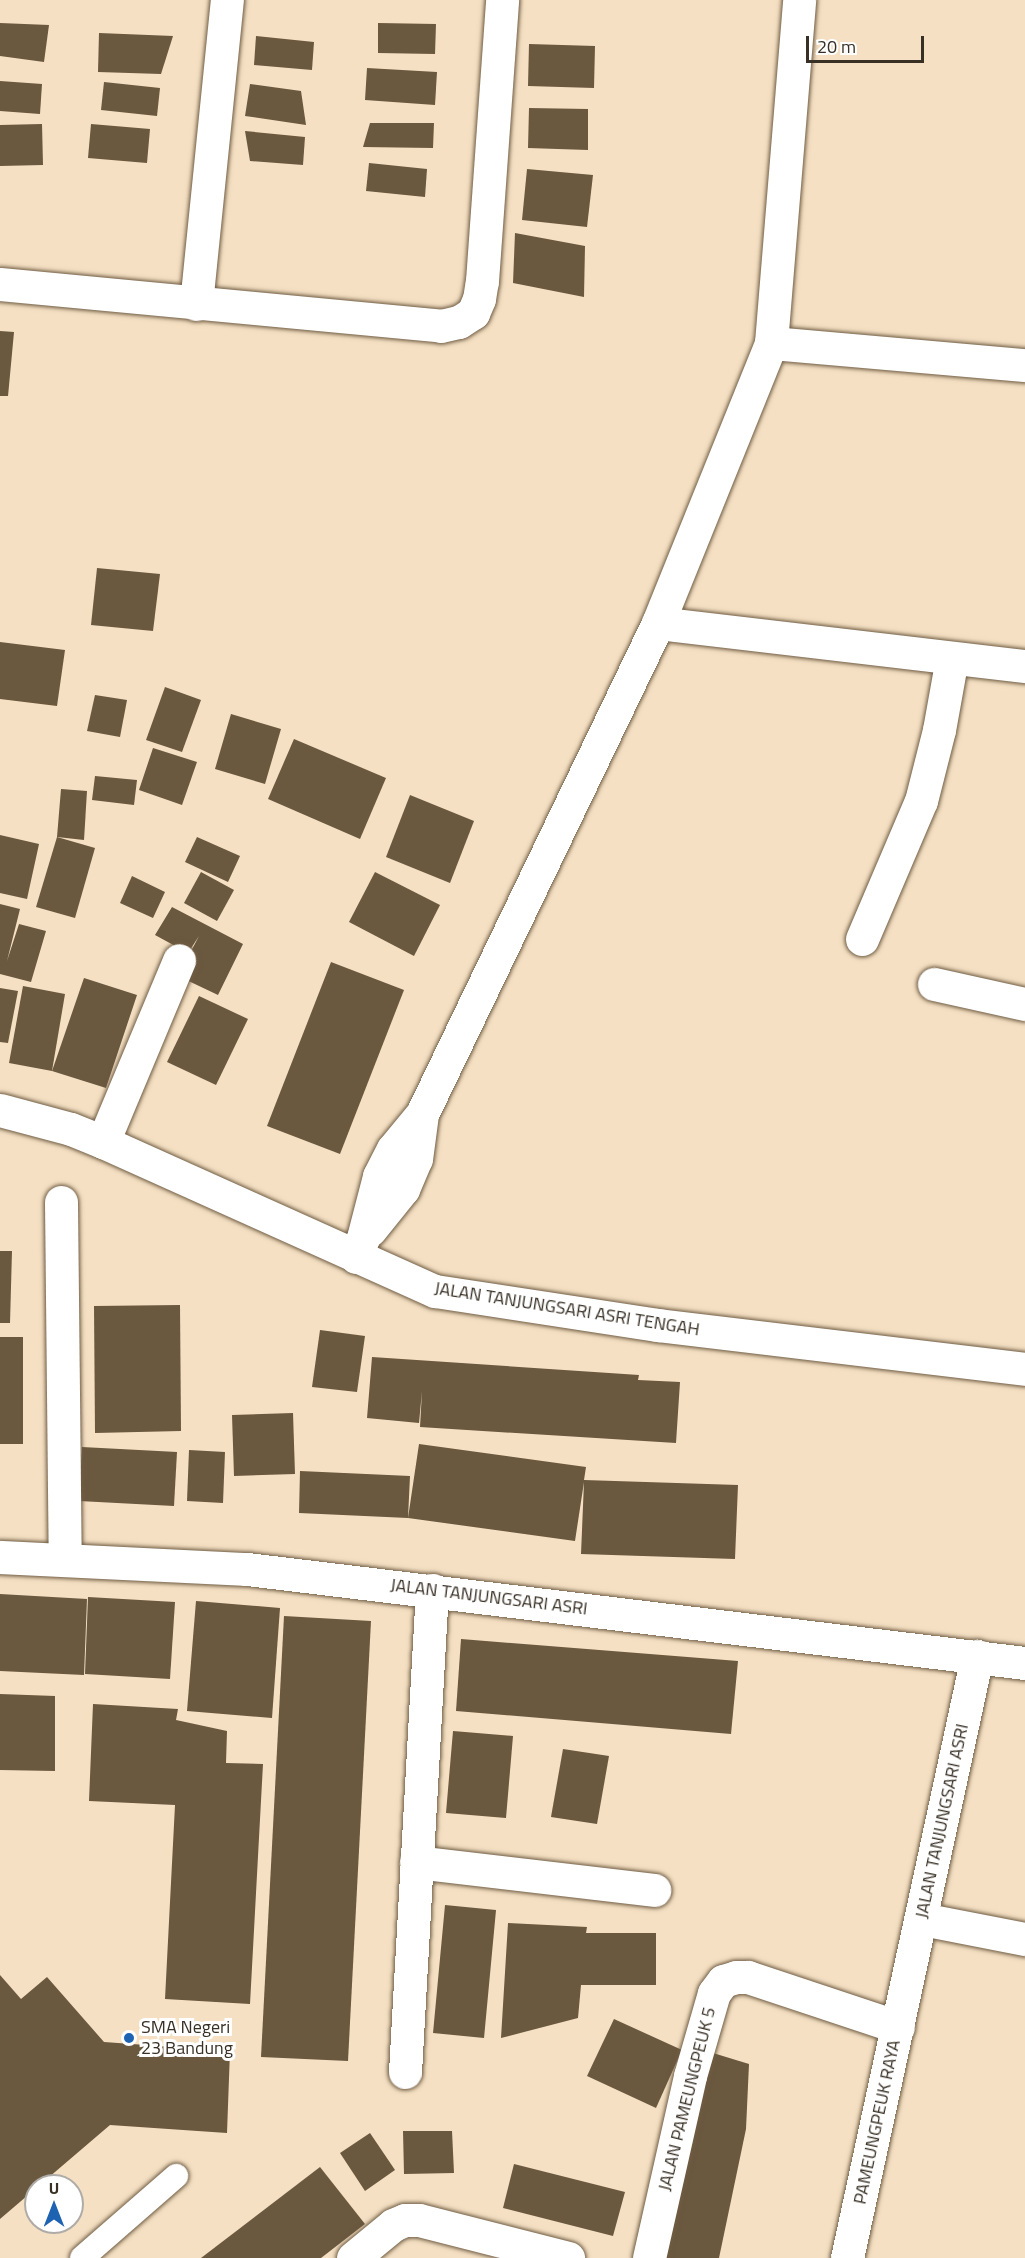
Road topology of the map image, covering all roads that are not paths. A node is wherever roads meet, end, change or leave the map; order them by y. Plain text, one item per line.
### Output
1 (227, 0) edge
2 (502, 0) edge
3 (799, 0) edge
4 (0, 284) edge
5 (196, 304) junction
6 (771, 343) junction
7 (1025, 365) edge
8 (658, 623) junction
9 (952, 658) junction
10 (1025, 666) edge
11 (861, 939) dead end
12 (179, 960) dead end
13 (934, 984) dead end
14 (1025, 1004) edge
15 (0, 1110) edge
16 (103, 1142) junction
17 (61, 1202) dead end
18 (359, 1247) junction
19 (1025, 1369) edge
20 (0, 1557) edge
21 (65, 1559) junction
22 (432, 1590) junction
23 (976, 1656) junction
24 (1025, 1664) edge
25 (416, 1862) junction
26 (654, 1890) dead end
27 (922, 1919) junction
28 (1025, 1939) edge
29 (907, 1986) joint
30 (898, 2027) junction
31 (405, 2072) dead end
32 (176, 2176) dead end
33 (365, 2252) edge
34 (82, 2258) edge
35 (568, 2258) edge
36 (649, 2258) edge
37 (847, 2258) edge

1 - 5 street
2 - 5 street
3 - 6 street
4 - 5 street
6 - 7 street
6 - 8 street
8 - 9 street
8 - 18 street
9 - 10 street
9 - 11 street
12 - 16 street
13 - 14 street
15 - 16 street, JALAN TANJUNGSARI ASRI TENGAH
16 - 18 street, JALAN TANJUNGSARI ASRI TENGAH
17 - 21 street
18 - 19 street, JALAN TANJUNGSARI ASRI TENGAH
20 - 21 street, JALAN TANJUNGSARI ASRI
21 - 22 street, JALAN TANJUNGSARI ASRI
22 - 23 street, JALAN TANJUNGSARI ASRI
22 - 25 street
23 - 24 street, JALAN TANJUNGSARI ASRI
23 - 27 street, JALAN TANJUNGSARI ASRI
25 - 26 street
25 - 31 street
27 - 28 street
27 - 29 street, JALAN TANJUNGSARI ASRI
29 - 30 street, PAMEUNGPEUK RAYA
30 - 36 street, JALAN PAMEUNGPEUK 5
30 - 37 street, PAMEUNGPEUK RAYA
32 - 34 lane
33 - 35 street

